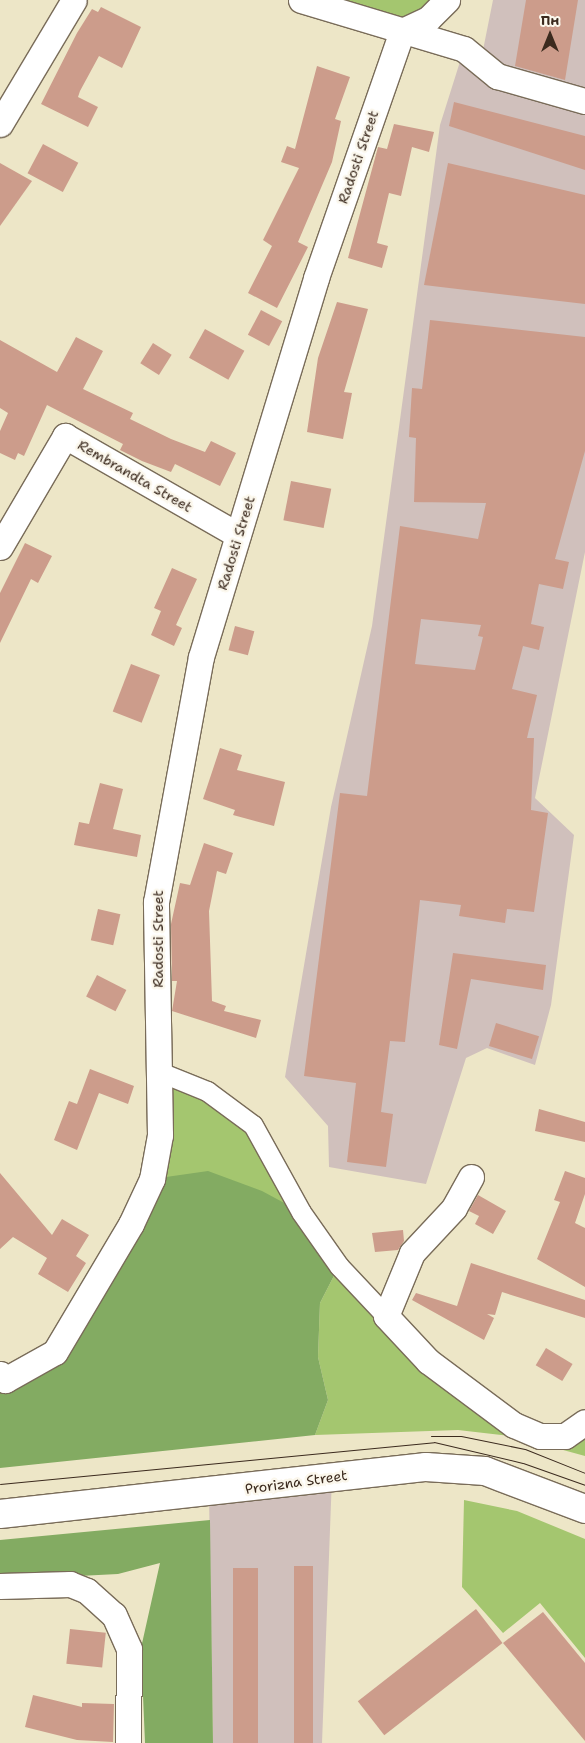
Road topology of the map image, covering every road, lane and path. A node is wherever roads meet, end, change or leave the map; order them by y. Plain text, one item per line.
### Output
1 (74, 0) edge
2 (302, 0) edge
3 (447, 0) edge
4 (402, 32) junction
5 (585, 101) edge
6 (0, 124) edge
7 (238, 535) junction
8 (0, 547) edge
9 (160, 1072) junction
10 (471, 1177) dead end
11 (386, 1316) junction
12 (12, 1372) edge
13 (585, 1422) edge
14 (585, 1509) edge
15 (0, 1514) edge
16 (0, 1586) edge
17 (128, 1743) edge

1 - 6 street
2 - 4 street
3 - 4 street
4 - 5 street
4 - 7 street, Radosti Street
7 - 8 street, Rembrandta Street
7 - 9 street, Radosti Street
9 - 11 street
9 - 12 street, Radosti Street
10 - 11 street
11 - 13 street
14 - 15 main road, Prorizna Street
16 - 17 street

